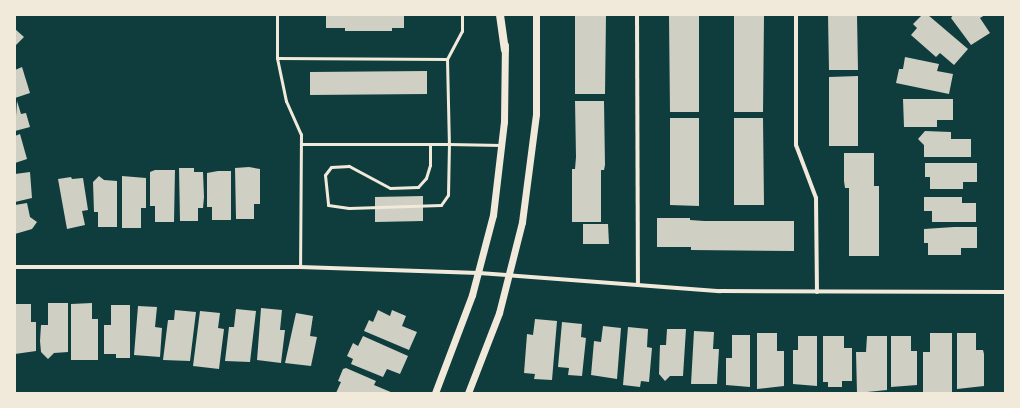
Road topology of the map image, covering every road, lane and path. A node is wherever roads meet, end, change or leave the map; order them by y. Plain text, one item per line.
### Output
1 (276, 15) edge
2 (462, 15) edge
3 (500, 15) edge
4 (504, 15) edge
5 (536, 15) edge
6 (637, 15) edge
7 (796, 15) edge
8 (505, 50) junction
9 (277, 58) junction
10 (447, 59) junction
11 (301, 144) junction
12 (430, 144) junction
13 (449, 144) junction
14 (502, 145) junction
15 (15, 267) edge
16 (300, 267) junction
17 (479, 273) junction
18 (510, 275) junction
19 (638, 285) junction
20 (817, 292) junction
21 (1005, 292) edge
22 (435, 393) edge
23 (468, 393) edge

1 - 9 lane
2 - 10 lane
3 - 8 main road
4 - 8 street
5 - 18 street
6 - 19 street
7 - 20 street
8 - 14 street
9 - 10 lane
9 - 11 lane
10 - 13 lane
11 - 12 lane
11 - 16 lane
12 - 13 lane
12 - 13 lane
13 - 14 lane
14 - 17 street
15 - 16 street
16 - 17 street
17 - 18 street
17 - 22 street
18 - 19 street
18 - 23 street
19 - 20 street
20 - 21 street

